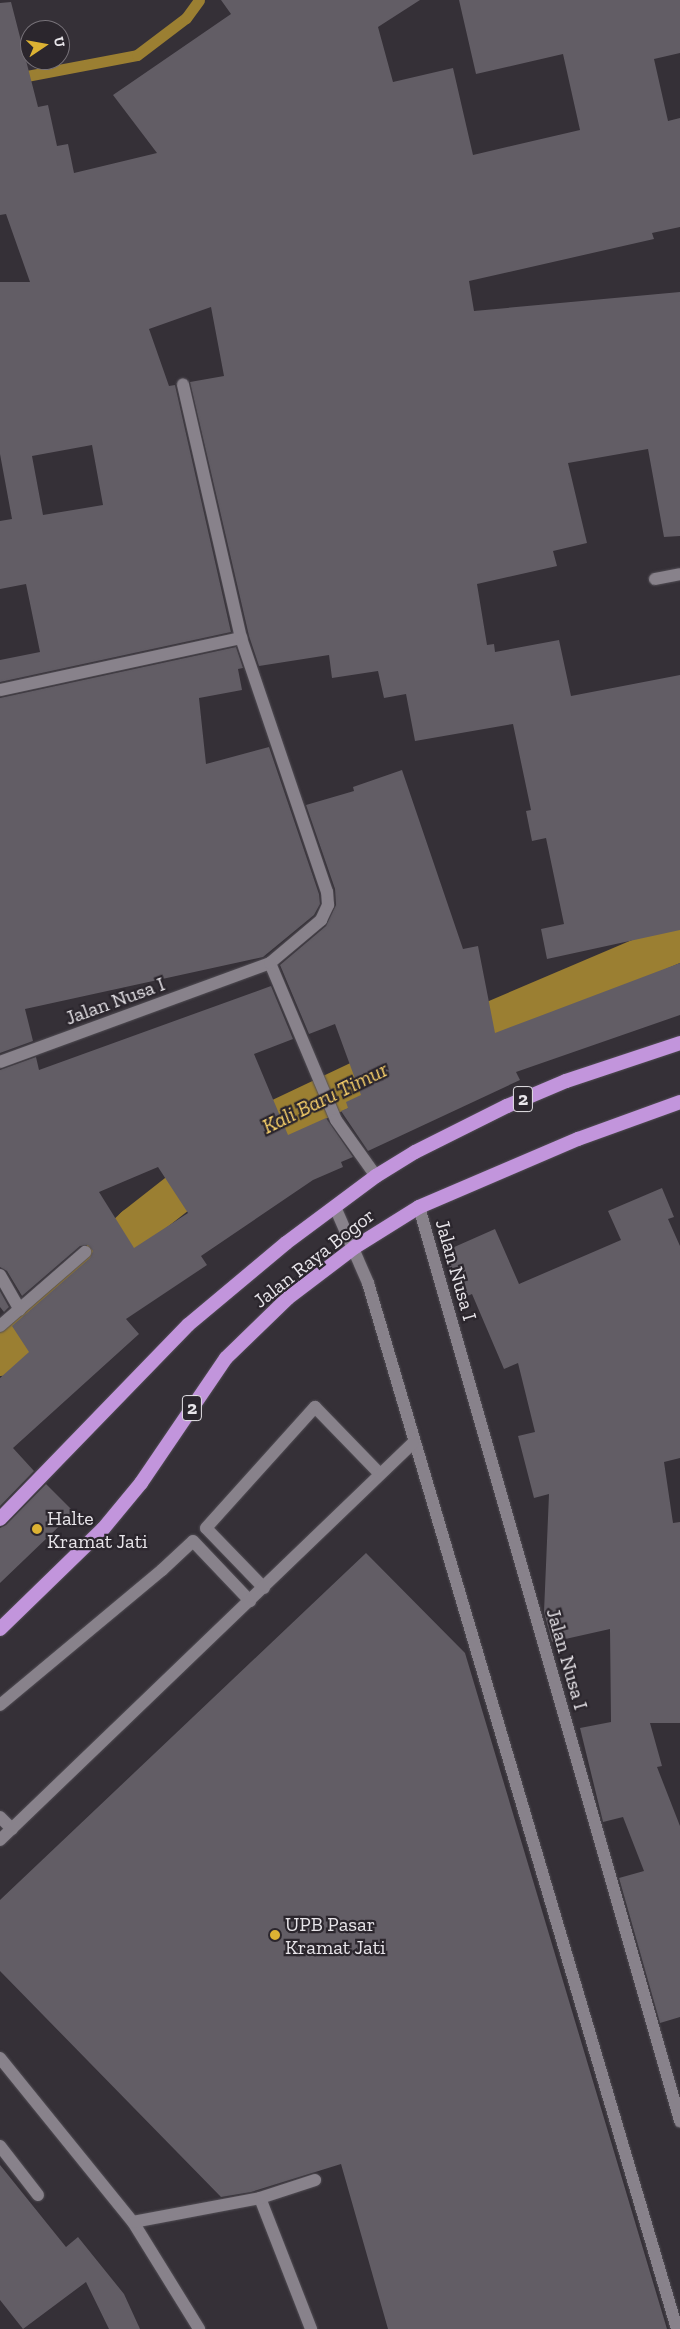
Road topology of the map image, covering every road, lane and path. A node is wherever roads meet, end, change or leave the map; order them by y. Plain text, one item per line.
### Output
1 (184, 385) dead end
2 (680, 574) edge
3 (655, 578) dead end
4 (241, 638) junction
5 (0, 690) edge
6 (270, 963) junction
7 (680, 1043) edge
8 (0, 1062) edge
9 (680, 1102) edge
10 (376, 1176) junction
11 (335, 1207) junction
12 (419, 1207) junction
13 (355, 1247) junction
14 (85, 1252) dead end
15 (0, 1275) edge
16 (20, 1310) junction
17 (0, 1326) edge
18 (413, 1443) junction
19 (380, 1474) junction
20 (0, 1519) edge
21 (264, 1588) junction
22 (250, 1602) junction
23 (0, 1629) edge
24 (0, 1705) edge
25 (0, 1817) edge
26 (12, 1829) junction
27 (0, 1840) edge
28 (0, 2058) edge
29 (680, 2121) edge
30 (0, 2146) edge
31 (315, 2180) dead end
32 (38, 2195) dead end
33 (260, 2198) junction
34 (133, 2222) junction
35 (200, 2329) edge
36 (311, 2329) edge
37 (677, 2329) edge

1 - 4 street, Jalan Nusa I
2 - 3 street
4 - 5 street
4 - 6 street, Jalan Nusa I
6 - 8 street, Jalan Nusa I
6 - 10 street
7 - 10 highway, Jalan Raya Bogor / 2
9 - 12 highway, Jalan Raya Bogor / 2
10 - 11 highway, Jalan Raya Bogor / 2
11 - 13 street
11 - 20 highway, Jalan Raya Bogor / 2
12 - 13 highway, Jalan Raya Bogor / 2
12 - 29 street, Jalan Nusa I
13 - 18 street
13 - 23 highway, Jalan Raya Bogor / 2
14 - 16 street
15 - 16 street
16 - 17 street
18 - 19 street
18 - 37 street
19 - 21 street
19 - 21 street
21 - 22 street
22 - 24 street
22 - 26 street
25 - 26 street
26 - 27 street
28 - 34 street
30 - 32 street
31 - 33 street
33 - 34 street
33 - 36 street
34 - 35 street

